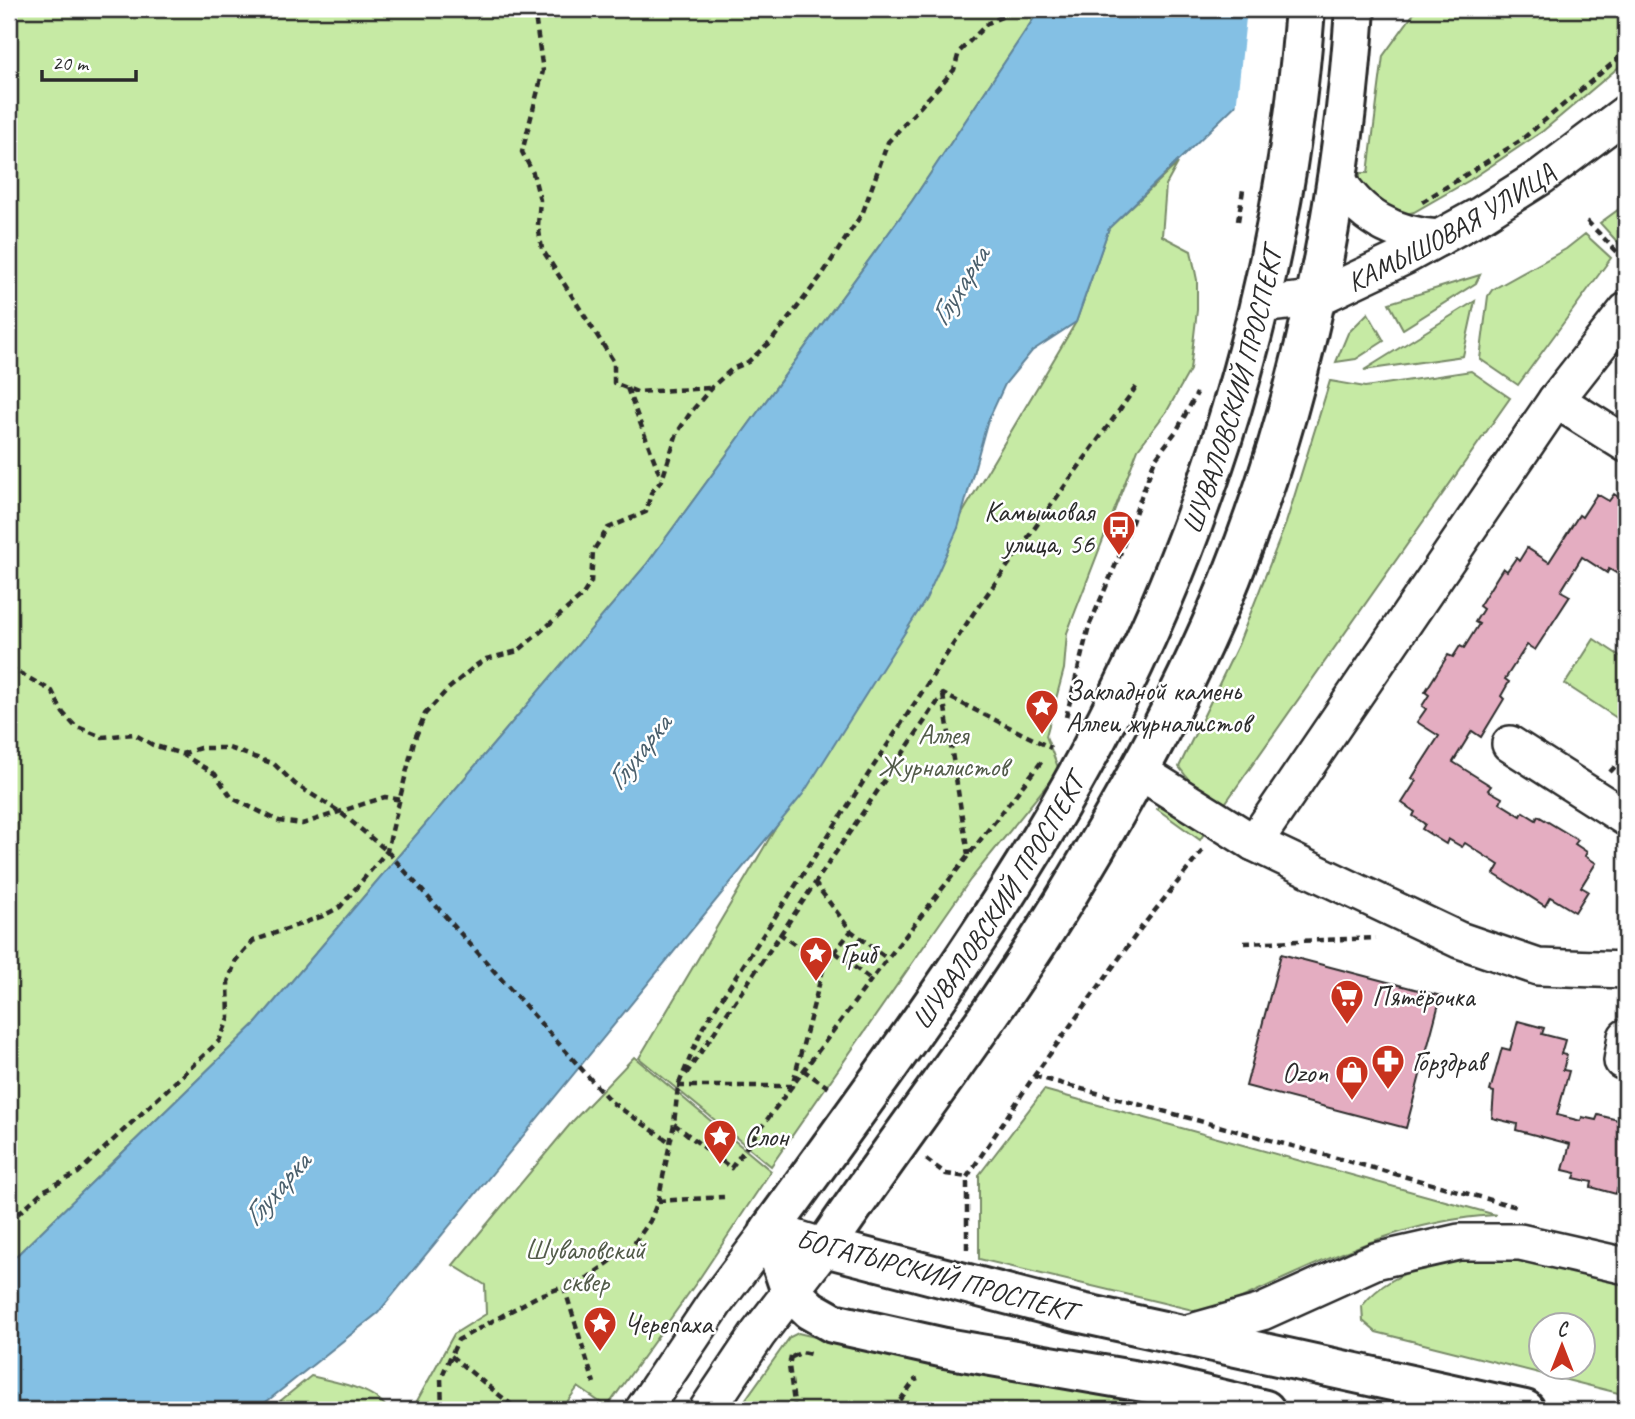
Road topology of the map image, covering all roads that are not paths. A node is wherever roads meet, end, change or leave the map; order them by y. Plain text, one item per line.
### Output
1 (1305, 9) edge
2 (1355, 9) edge
3 (1626, 113) edge
4 (1336, 177) junction
5 (1439, 238) junction
6 (1315, 299) junction
7 (1259, 305) junction
8 (1626, 311) edge
9 (1556, 400) junction
10 (1626, 443) edge
11 (1510, 744) dead end
12 (1139, 771) junction
13 (1626, 818) edge
14 (1254, 843) junction
15 (1626, 970) edge
16 (1626, 1037) edge
17 (1626, 1062) edge
18 (770, 1230) junction
19 (825, 1248) junction
20 (1626, 1266) edge
21 (790, 1292) junction
22 (1184, 1334) junction
23 (643, 1410) edge
24 (707, 1410) edge
25 (1265, 1410) edge
26 (1525, 1410) edge

1 - 7 main road, ШУВАЛОВСКИЙ ПРОСПЕКТ
2 - 4 main road, ШУВАЛОВСКИЙ ПРОСПЕКТ
3 - 5 street, КАМЫШОВАЯ УЛИЦА
4 - 5 street
4 - 6 main road, ШУВАЛОВСКИЙ ПРОСПЕКТ
5 - 6 street, КАМЫШОВАЯ УЛИЦА
6 - 7 street, КАМЫШОВАЯ УЛИЦА
6 - 12 main road, ШУВАЛОВСКИЙ ПРОСПЕКТ
7 - 18 main road, ШУВАЛОВСКИЙ ПРОСПЕКТ
8 - 9 street
9 - 10 street
9 - 14 street
11 - 13 street
12 - 14 street
12 - 19 main road, ШУВАЛОВСКИЙ ПРОСПЕКТ
14 - 15 street
16 - 17 street
18 - 19 street, БОГАТЫРСКИЙ ПРОСПЕКТ
18 - 21 main road, БОГАТЫРСКИЙ ПРОСПЕКТ
18 - 23 street, ШУВАЛОВСКИЙ ПРОСПЕКТ
19 - 21 street, ШУВАЛОВСКИЙ ПРОСПЕКТ
19 - 22 main road, БОГАТЫРСКИЙ ПРОСПЕКТ
20 - 22 street
21 - 24 street, ШУВАЛОВСКИЙ ПРОСПЕКТ
21 - 25 main road, БОГАТЫРСКИЙ ПРОСПЕКТ
22 - 26 main road, БОГАТЫРСКИЙ ПРОСПЕКТ

